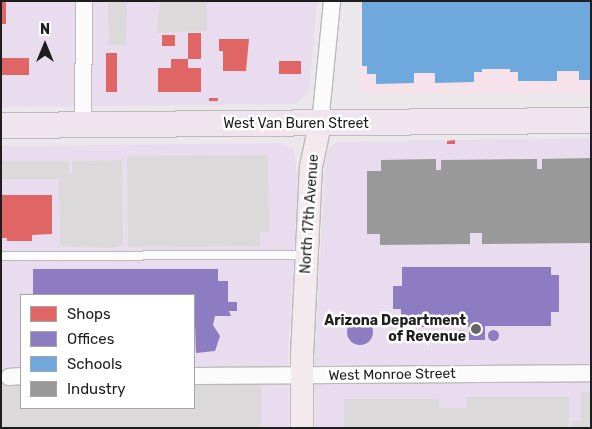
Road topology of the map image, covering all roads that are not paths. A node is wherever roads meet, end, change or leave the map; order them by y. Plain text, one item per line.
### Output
1 (84, 1) edge
2 (332, 1) edge
3 (591, 120) edge
4 (83, 124) junction
5 (320, 124) junction
6 (1, 125) edge
7 (307, 255) junction
8 (1, 256) edge
9 (591, 374) edge
10 (195, 376) edge
11 (302, 376) junction
12 (302, 428) edge

1 - 4 street
2 - 5 street, North 17th Avenue
3 - 5 main road, West Van Buren Street
4 - 5 main road, West Van Buren Street
4 - 6 main road, West Van Buren Street
5 - 7 main road, North 17th Avenue
7 - 8 lane
7 - 11 main road, North 17th Avenue
9 - 11 street, West Monroe Street
10 - 11 street, West Monroe Street
11 - 12 main road, North 17th Avenue

